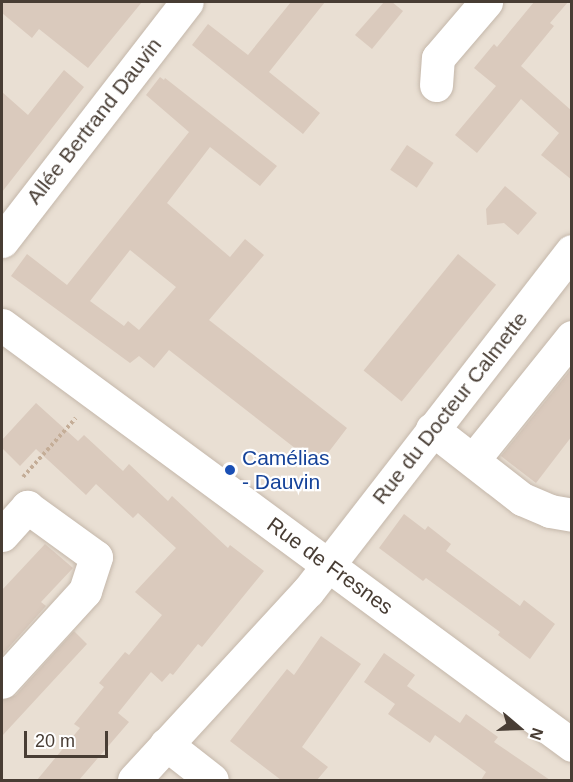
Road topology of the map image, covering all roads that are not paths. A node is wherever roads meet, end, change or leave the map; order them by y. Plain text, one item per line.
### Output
1 (187, 2) edge
2 (486, 2) edge
3 (436, 85) dead end
4 (2, 241) edge
5 (572, 252) edge
6 (2, 324) edge
7 (572, 337) edge
8 (432, 429) junction
9 (473, 460) junction
10 (572, 515) edge
11 (2, 535) edge
12 (328, 565) junction
13 (2, 682) edge
14 (166, 744) junction
15 (572, 745) edge
16 (134, 780) edge
17 (212, 780) edge

1 - 4 street, Allée Bertrand Dauvin
2 - 3 street
5 - 8 street, Rue du Docteur Calmette
6 - 12 street, Rue de Fresnes
7 - 9 street
8 - 9 street
8 - 12 street, Rue du Docteur Calmette
9 - 10 street
11 - 13 street
12 - 14 street, Rue du Docteur Calmette
12 - 15 street, Rue de Fresnes
14 - 16 street, Rue du Docteur Calmette
14 - 17 street

